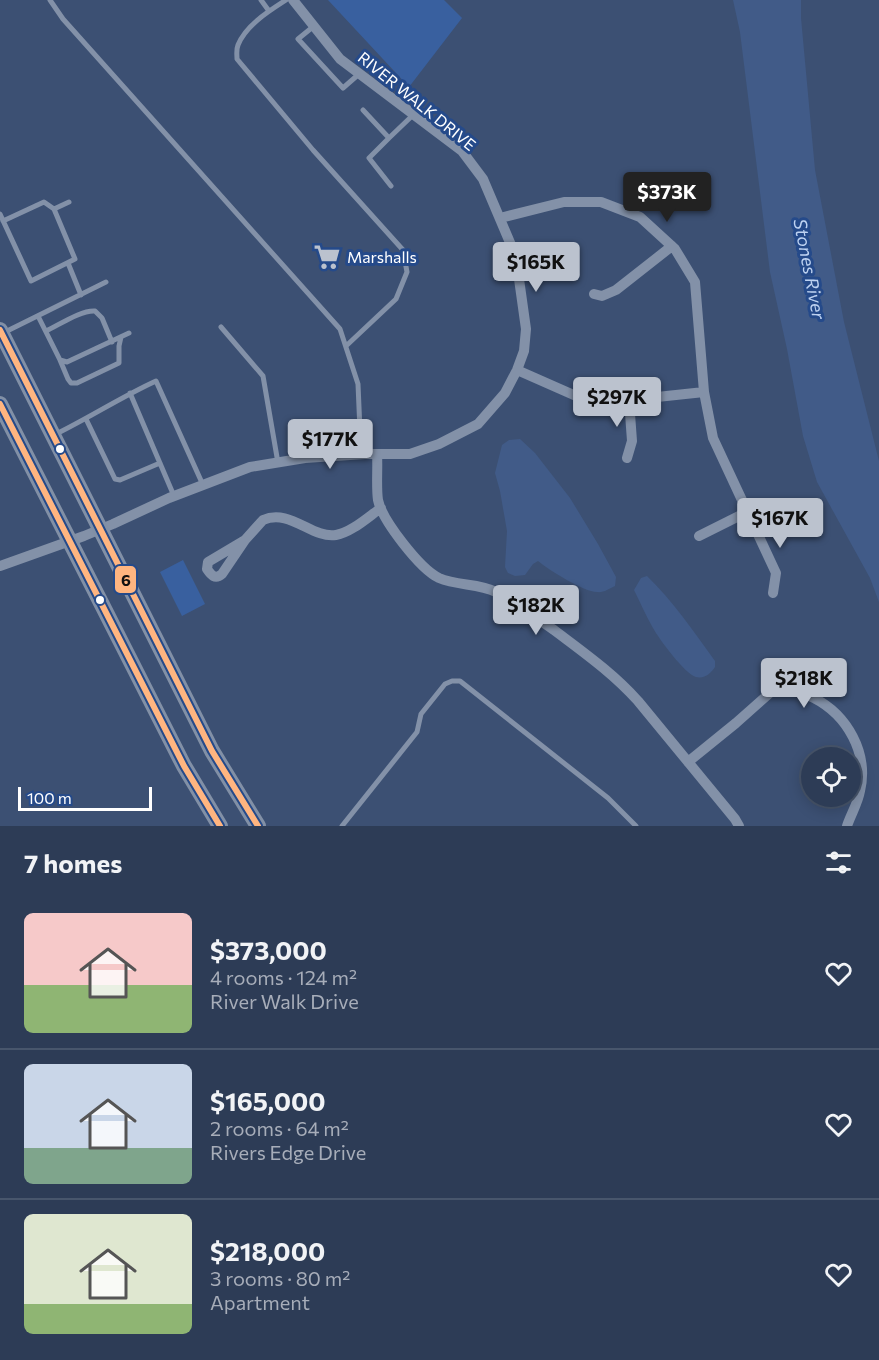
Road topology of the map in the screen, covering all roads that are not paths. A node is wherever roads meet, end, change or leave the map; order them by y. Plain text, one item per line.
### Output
1 (50, 0) edge
2 (261, 0) edge
3 (286, 0) edge
4 (293, 0) edge
5 (269, 11) junction
6 (314, 26) junction
7 (359, 74) junction
8 (363, 110) dead end
9 (413, 115) junction
10 (389, 138) junction
11 (391, 186) dead end
12 (69, 202) dead end
13 (54, 209) junction
14 (0, 214) edge
15 (500, 218) junction
16 (3, 221) junction
17 (672, 246) junction
18 (68, 263) junction
19 (106, 282) dead end
20 (594, 294) dead end
21 (81, 295) junction
22 (38, 316) junction
23 (221, 327) dead end
24 (46, 331) junction
25 (1, 333) edge
26 (129, 333) dead end
27 (121, 337) junction
28 (112, 342) junction
29 (346, 346) junction
30 (60, 360) junction
31 (517, 370) junction
32 (704, 392) junction
33 (130, 393) junction
34 (629, 400) junction
35 (0, 404) edge
36 (86, 419) junction
37 (53, 435) junction
38 (361, 454) junction
39 (377, 454) junction
40 (627, 458) dead end
41 (160, 463) junction
42 (278, 463) junction
43 (203, 485) junction
44 (174, 496) junction
45 (381, 508) junction
46 (747, 512) junction
47 (101, 529) junction
48 (699, 536) dead end
49 (245, 540) dead end
50 (70, 541) junction
51 (0, 566) edge
52 (773, 592) dead end
53 (688, 762) junction
54 (220, 826) edge
55 (258, 826) edge
56 (342, 826) edge
57 (636, 826) edge
58 (739, 826) edge
59 (848, 826) edge

1 - 29 lane
2 - 5 lane
3 - 5 lane
4 - 6 street, RIVER WALK DRIVE
5 - 29 lane
6 - 7 street, RIVER WALK DRIVE
6 - 7 lane
7 - 9 street, RIVER WALK DRIVE
8 - 10 lane
9 - 10 lane
9 - 15 street, RIVER WALK DRIVE
10 - 11 lane
12 - 13 lane
13 - 16 lane
13 - 18 lane
14 - 16 lane
15 - 17 street
15 - 31 street, RIVER WALK DRIVE
16 - 18 lane
17 - 20 street
17 - 32 street
18 - 21 lane
19 - 21 lane
21 - 22 lane
22 - 24 lane
22 - 25 lane
23 - 42 lane
24 - 28 lane
24 - 30 lane
25 - 37 main road
26 - 27 lane
27 - 28 lane
27 - 30 lane
28 - 30 lane
29 - 38 lane
31 - 34 street
31 - 39 street, RIVER WALK DRIVE
32 - 34 street
32 - 46 street
33 - 36 lane
33 - 41 lane
33 - 43 lane
34 - 40 street
35 - 50 main road
36 - 37 lane
36 - 41 lane
37 - 47 main road
38 - 39 street, RIVER WALK DRIVE
38 - 42 street, RIVER WALK DRIVE
39 - 45 street
41 - 44 lane
42 - 43 street, RIVER WALK DRIVE
43 - 44 street, RIVER WALK DRIVE
44 - 47 street, RIVER WALK DRIVE
45 - 49 street
45 - 53 street
46 - 48 street
46 - 52 street
47 - 50 street, RIVER WALK DRIVE
47 - 55 main road
50 - 51 street, RIVER WALK DRIVE
50 - 54 main road
53 - 58 street
53 - 59 street
56 - 57 lane

